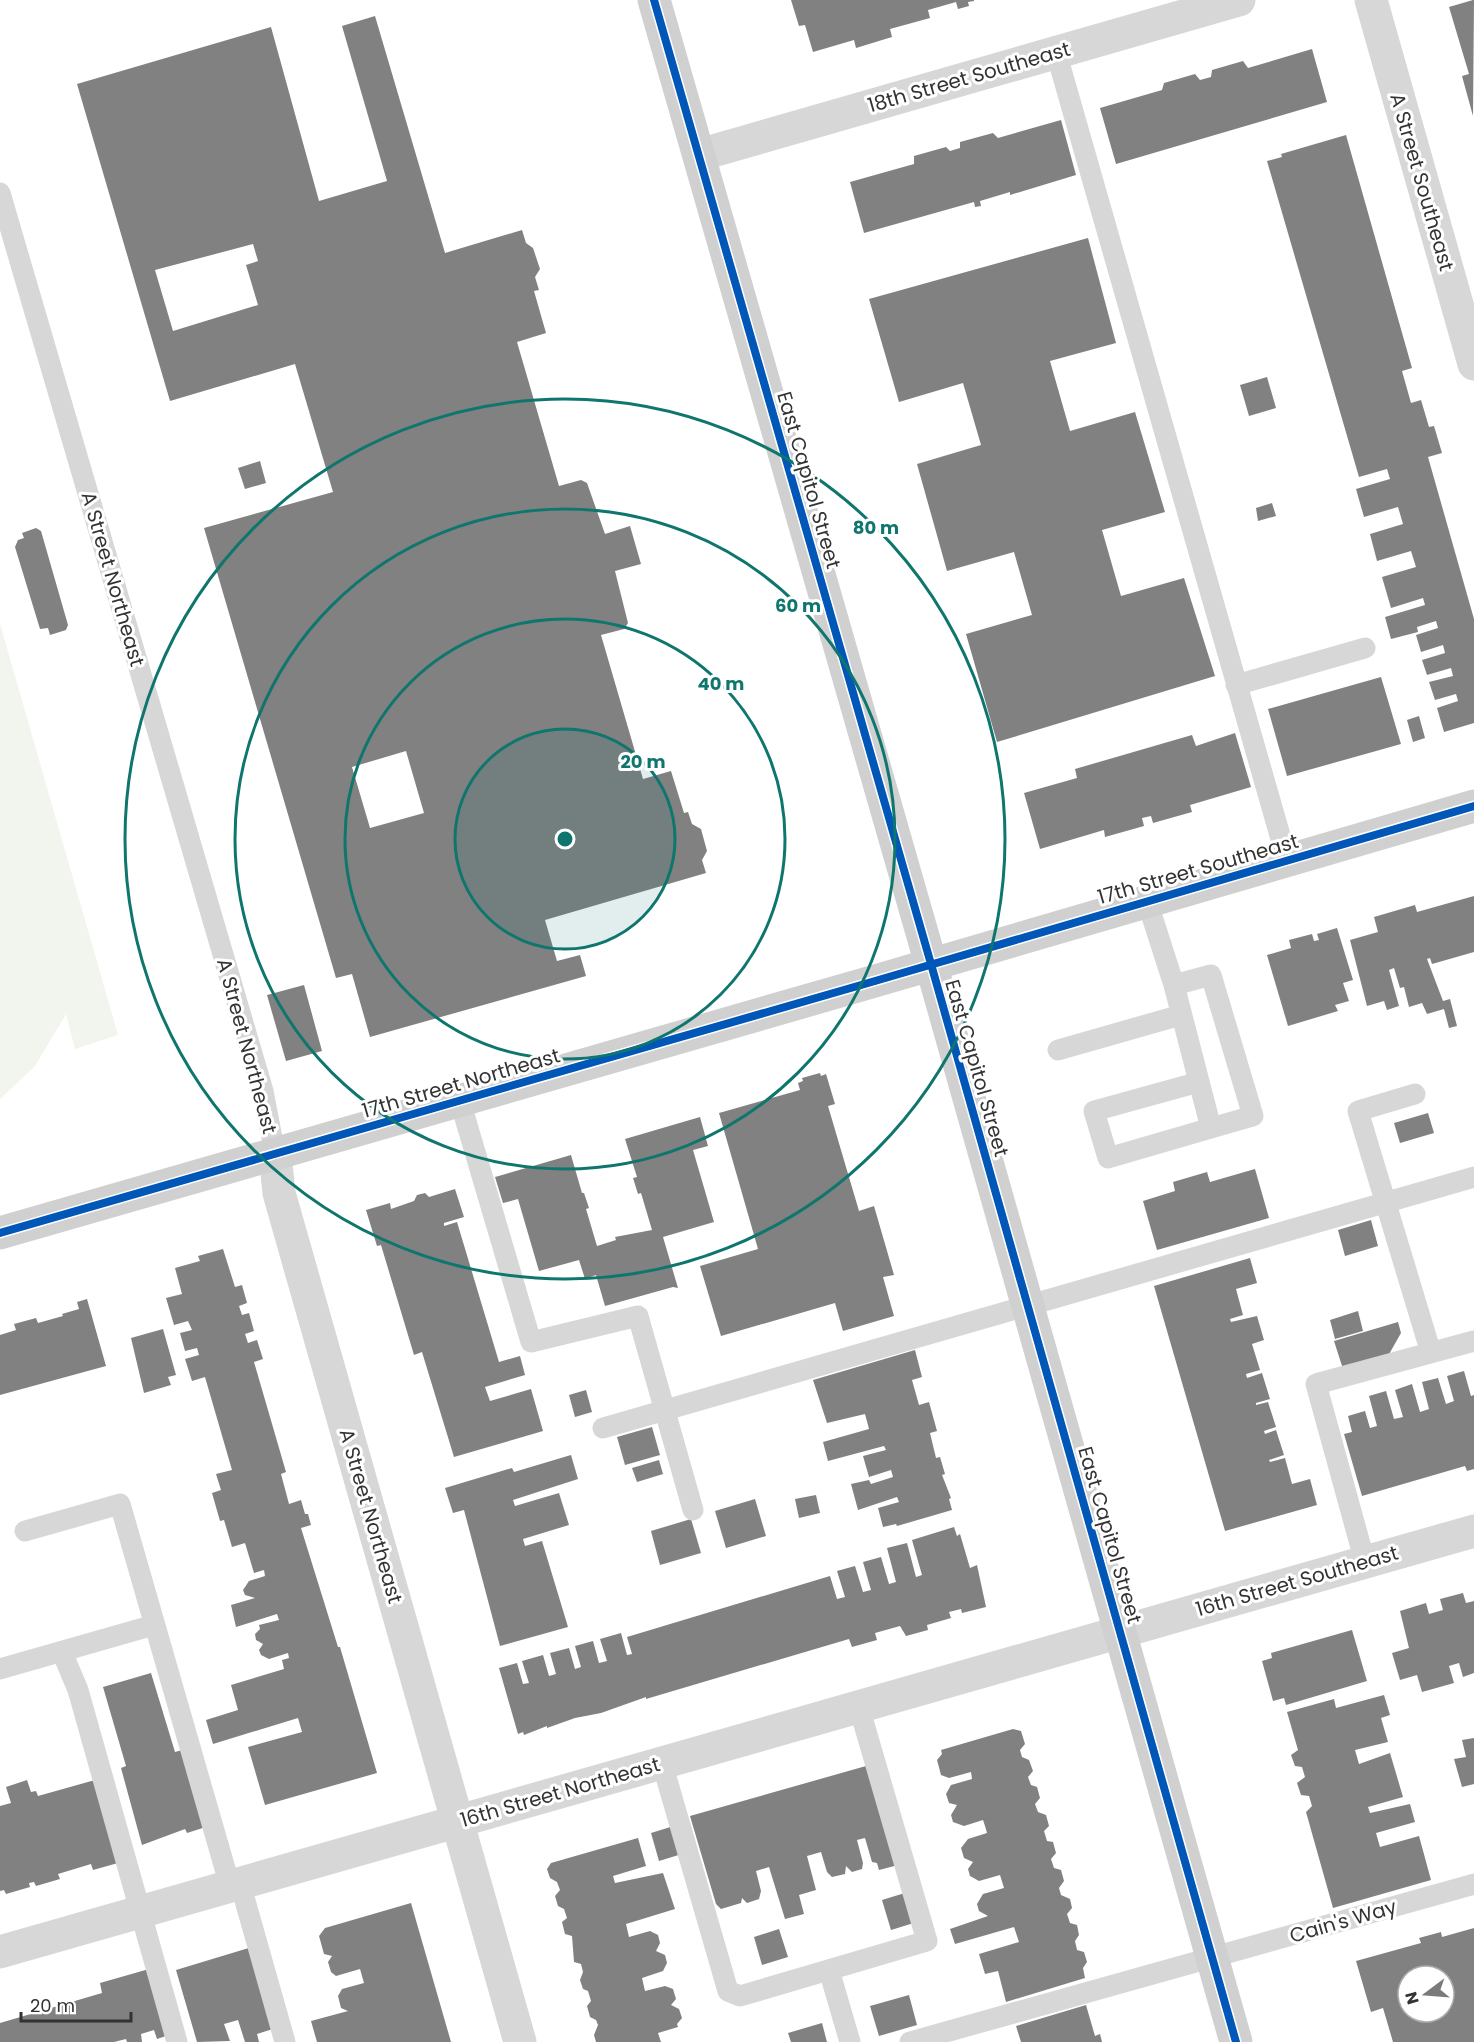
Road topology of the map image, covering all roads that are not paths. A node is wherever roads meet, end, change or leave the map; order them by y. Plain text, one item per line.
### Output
1 (654, 0) edge
2 (1239, 0) edge
3 (1371, 0) edge
4 (1056, 52) junction
5 (699, 155) junction
6 (0, 193) edge
7 (1474, 364) edge
8 (1365, 648) dead end
9 (1236, 685) junction
10 (1474, 806) edge
11 (1287, 860) junction
12 (1147, 901) junction
13 (931, 964) junction
14 (1174, 985) junction
15 (1181, 1015) junction
16 (1058, 1050) dead end
17 (1199, 1082) junction
18 (1415, 1094) dead end
19 (460, 1101) junction
20 (1211, 1128) junction
21 (274, 1154) junction
22 (1474, 1178) edge
23 (1384, 1203) junction
24 (0, 1233) edge
25 (1028, 1308) junction
26 (1474, 1341) edge
27 (1431, 1353) junction
28 (664, 1411) junction
29 (603, 1428) dead end
30 (693, 1510) dead end
31 (25, 1531) dead end
32 (1474, 1531) edge
33 (1365, 1562) junction
34 (154, 1625) junction
35 (1121, 1632) junction
36 (62, 1652) junction
37 (0, 1669) edge
38 (859, 1707) junction
39 (662, 1763) junction
40 (457, 1822) junction
41 (235, 1884) junction
42 (1474, 1884) edge
43 (140, 1912) junction
44 (0, 1952) edge
45 (1212, 1958) junction
46 (829, 1970) junction
47 (177, 2042) edge
48 (285, 2042) edge
49 (520, 2042) edge
50 (850, 2042) edge
51 (910, 2042) edge
52 (1236, 2042) edge

1 - 5 main road, East Capitol Street
2 - 4 street, 18th Street Southeast
3 - 7 street, A Street Southeast
4 - 5 street, 18th Street Southeast
4 - 9 lane
5 - 13 main road, East Capitol Street
6 - 21 lane, A Street Northeast
8 - 9 lane
9 - 11 lane
10 - 11 main road, 17th Street Southeast
11 - 12 main road, 17th Street Southeast
12 - 13 main road, 17th Street Southeast
12 - 14 lane
13 - 19 main road, 17th Street Northeast
13 - 25 main road, East Capitol Street
14 - 15 lane
14 - 20 lane
15 - 16 lane
15 - 17 lane
17 - 20 lane
17 - 20 lane
18 - 23 lane
19 - 21 main road, 17th Street Northeast
19 - 28 lane
21 - 24 main road, 17th Street Northeast
21 - 40 street, A Street Northeast
22 - 23 lane
23 - 25 lane
23 - 27 lane
25 - 28 lane
25 - 35 main road, East Capitol Street
26 - 27 lane
27 - 33 lane
28 - 29 lane
28 - 30 lane
31 - 34 lane
32 - 33 street, 16th Street Southeast
33 - 35 street, 16th Street Southeast
34 - 36 lane
34 - 41 lane
35 - 38 street, 16th Street Northeast
35 - 45 main road, East Capitol Street
36 - 37 lane
36 - 43 lane
38 - 39 street, 16th Street Northeast
38 - 46 lane
39 - 40 street, 16th Street Northeast
39 - 46 lane
40 - 41 street, 16th Street Northeast
40 - 49 street, A Street Northeast
41 - 43 street, 16th Street Northeast
41 - 48 lane
42 - 45 lane, Cain's Way
43 - 44 street, 16th Street Northeast
43 - 47 lane
45 - 51 lane, Cain's Way
45 - 52 main road, East Capitol Street
46 - 50 lane

